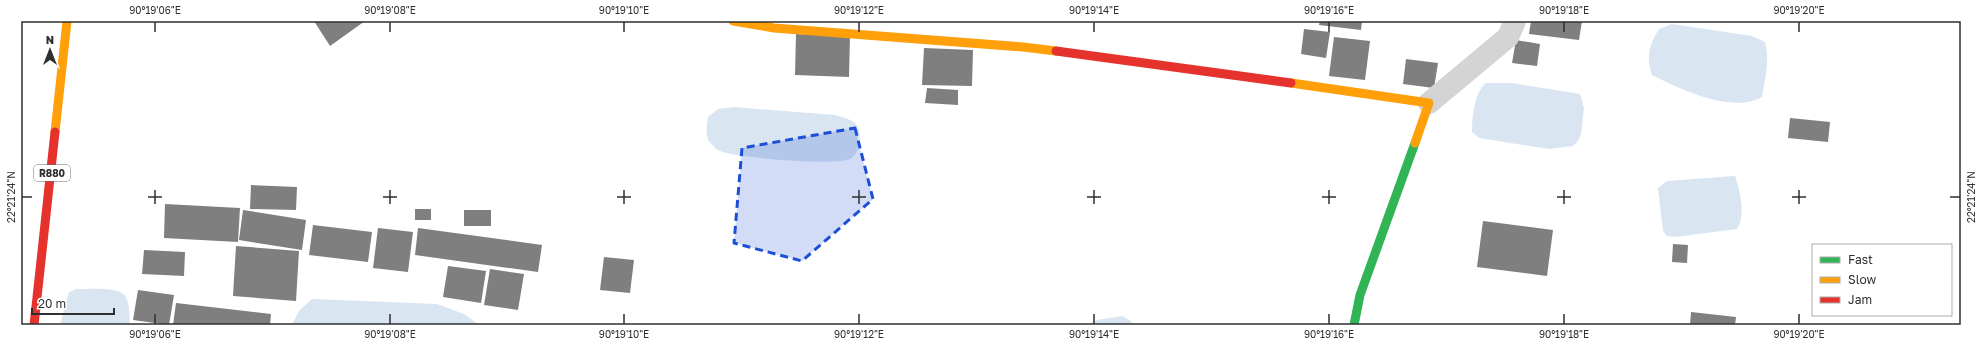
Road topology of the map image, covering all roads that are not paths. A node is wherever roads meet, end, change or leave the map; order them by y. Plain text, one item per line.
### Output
1 (68, 21) edge
2 (733, 21) edge
3 (1515, 21) edge
4 (1429, 103) junction
5 (34, 325) edge
6 (1354, 325) edge

1 - 5 street, R880
2 - 4 street
3 - 4 street
4 - 6 street

